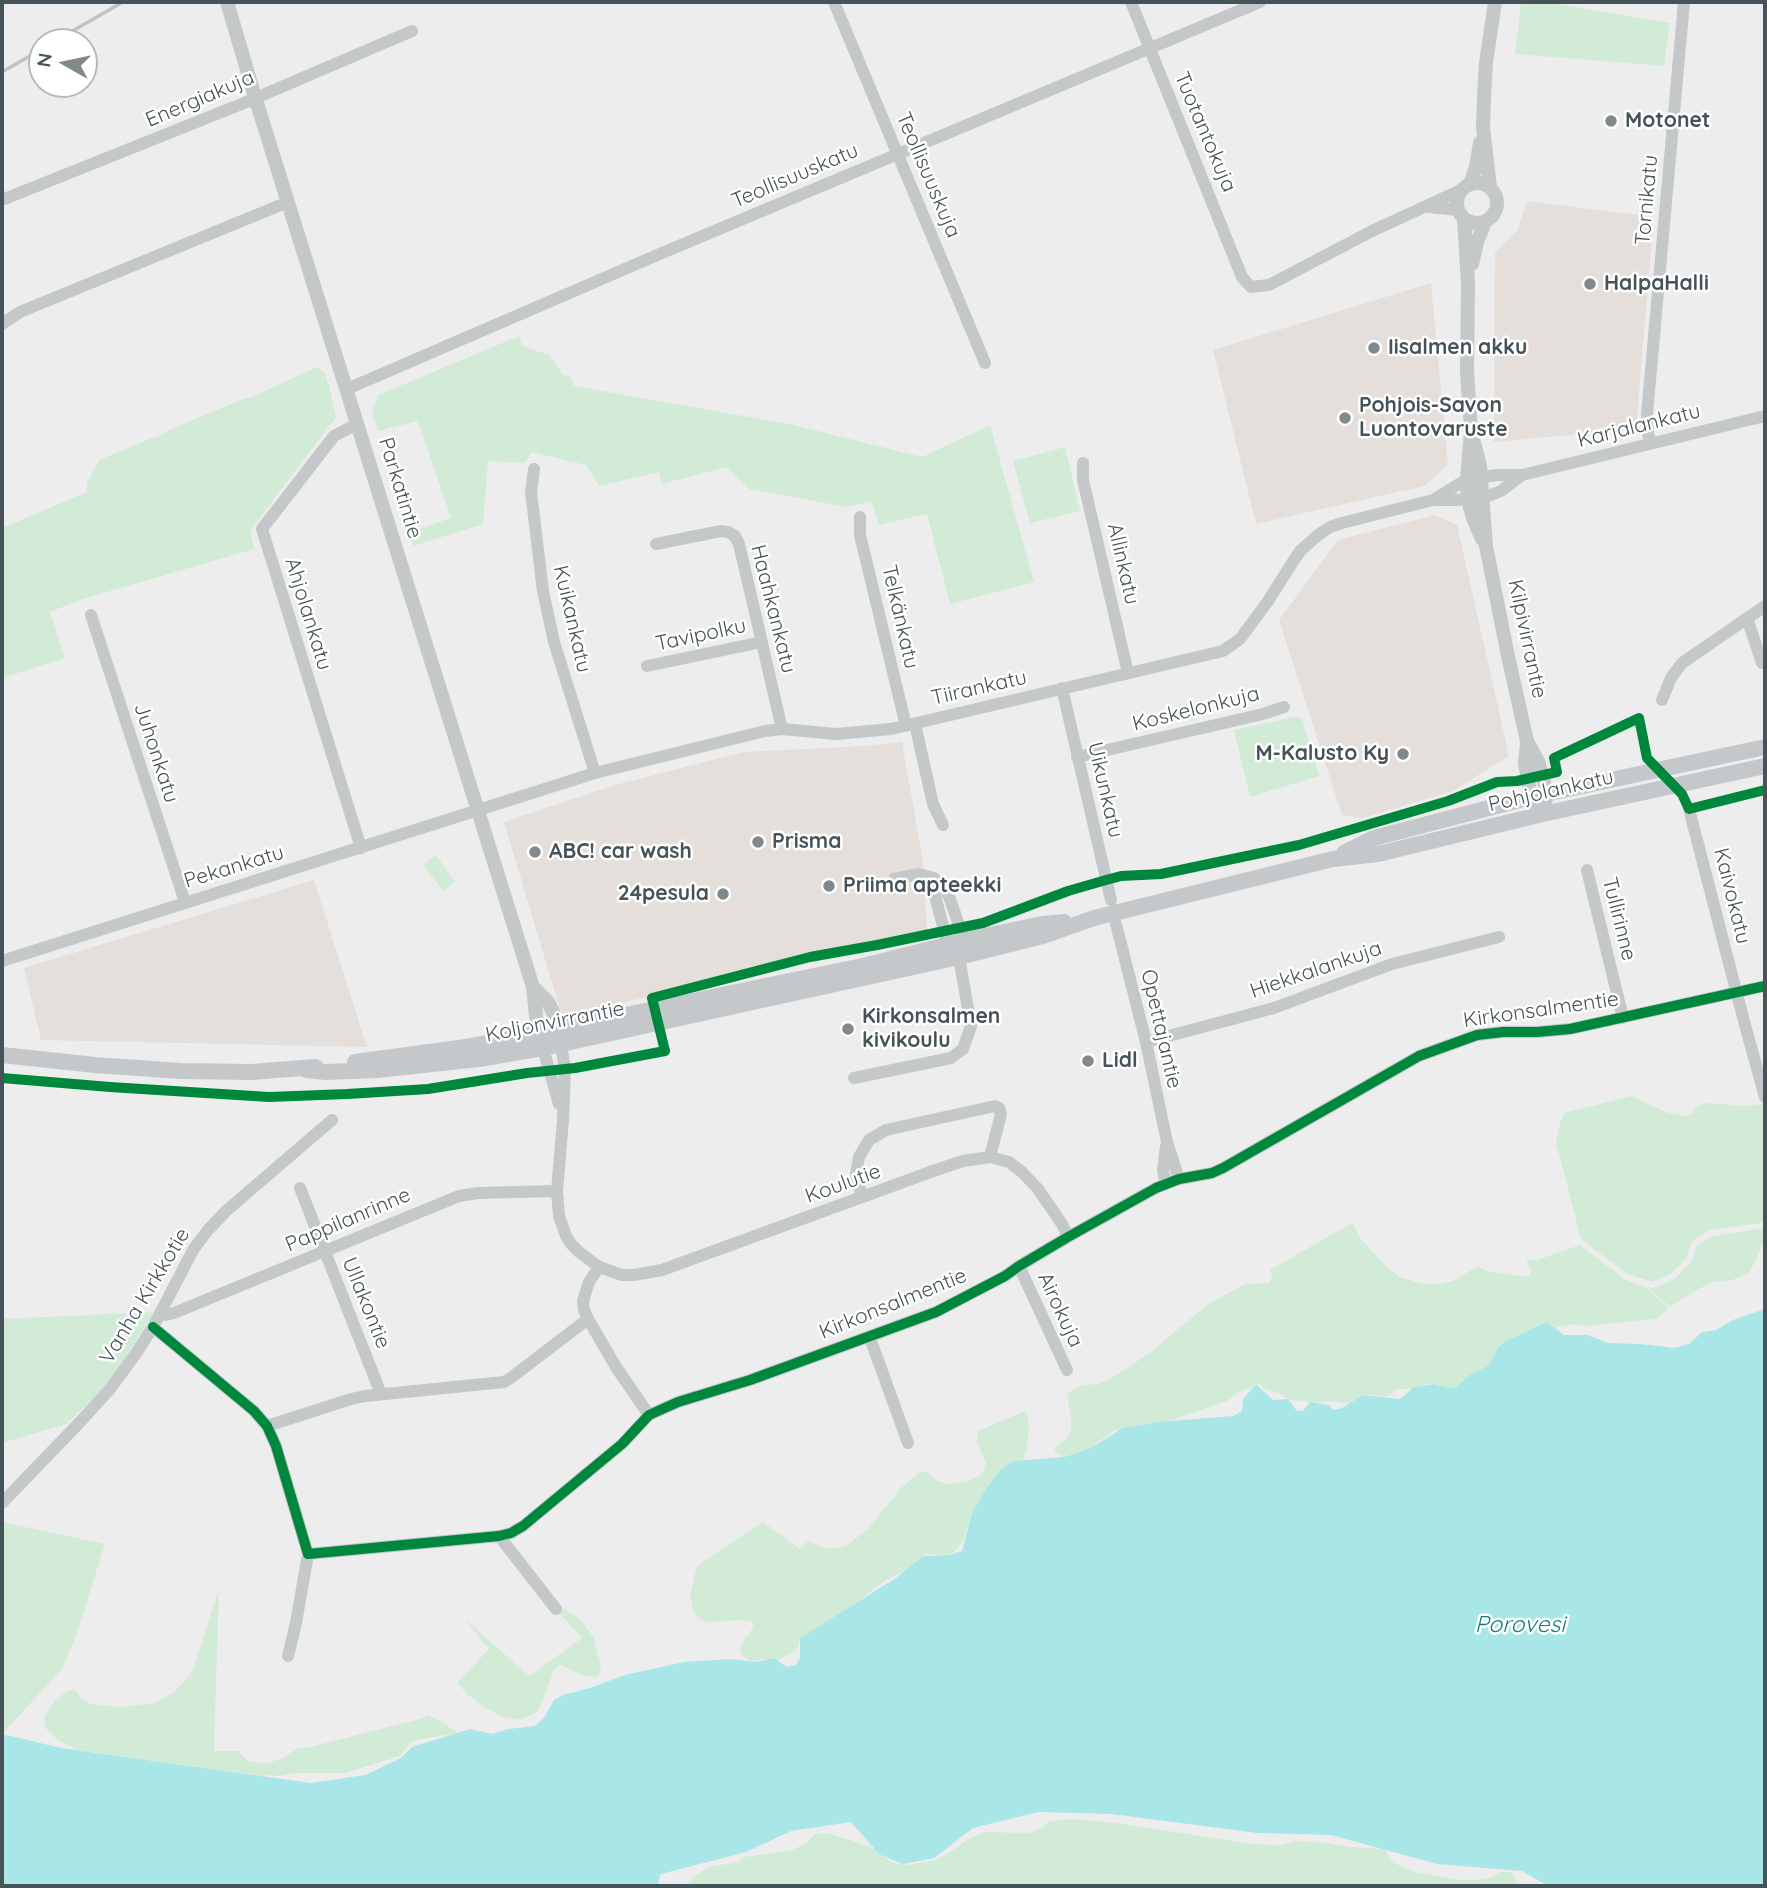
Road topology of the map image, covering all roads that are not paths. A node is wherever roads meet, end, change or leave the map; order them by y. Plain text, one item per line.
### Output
1 (228, 2) edge
2 (834, 2) edge
3 (1131, 2) edge
4 (1260, 2) edge
5 (1495, 2) edge
6 (1684, 2) edge
7 (412, 31) dead end
8 (1149, 48) junction
9 (255, 97) junction
10 (1483, 128) junction
11 (898, 153) junction
12 (1466, 187) junction
13 (1490, 187) junction
14 (2, 201) edge
15 (288, 202) junction
16 (1424, 207) junction
17 (1461, 215) junction
18 (1485, 222) junction
19 (1468, 283) junction
20 (2, 324) edge
21 (985, 363) dead end
22 (347, 389) junction
23 (1765, 416) edge
24 (357, 424) junction
25 (1651, 443) junction
26 (1083, 463) dead end
27 (534, 469) dead end
28 (1522, 475) junction
29 (1474, 478) junction
30 (1475, 499) junction
31 (1433, 500) junction
32 (860, 517) dead end
33 (656, 544) dead end
34 (1765, 606) edge
35 (91, 615) dead end
36 (1747, 618) junction
37 (762, 642) junction
38 (1762, 663) dead end
39 (647, 666) dead end
40 (1128, 673) junction
41 (1062, 688) junction
42 (1662, 700) dead end
43 (1284, 707) dead end
44 (910, 725) junction
45 (782, 729) junction
46 (1765, 747) edge
47 (1077, 757) junction
48 (1765, 766) edge
49 (595, 773) junction
50 (1539, 795) junction
51 (1689, 809) dead end
52 (478, 811) junction
53 (1543, 814) junction
54 (943, 825) dead end
55 (361, 848) junction
56 (1333, 859) junction
57 (1587, 870) dead end
58 (894, 880) dead end
59 (1111, 900) dead end
60 (185, 902) junction
61 (1116, 924) dead end
62 (1499, 937) dead end
63 (957, 948) junction
64 (2, 961) edge
65 (1765, 986) edge
66 (533, 987) junction
67 (1737, 993) junction
68 (1623, 1018) junction
69 (560, 1036) junction
70 (541, 1040) junction
71 (1146, 1042) junction
72 (2, 1055) edge
73 (854, 1078) dead end
74 (1765, 1097) edge
75 (332, 1120) dead end
76 (563, 1120) junction
77 (1167, 1142) junction
78 (990, 1157) junction
79 (1179, 1179) junction
80 (1166, 1184) junction
81 (300, 1188) dead end
82 (557, 1191) junction
83 (862, 1197) junction
84 (1068, 1237) junction
85 (325, 1251) junction
86 (1019, 1266) junction
87 (599, 1267) junction
88 (160, 1313) junction
89 (588, 1319) junction
90 (153, 1327) junction
91 (870, 1338) junction
92 (1067, 1370) dead end
93 (381, 1394) junction
94 (649, 1415) junction
95 (267, 1426) junction
96 (908, 1443) dead end
97 (2, 1503) edge
98 (499, 1536) junction
99 (308, 1554) junction
100 (556, 1609) dead end
101 (288, 1656) dead end

1 - 9 street, Parkatintie
2 - 11 street, Teollisuuskuja
3 - 8 street, Tuotantokuja
4 - 8 street, Teollisuuskatu
5 - 10 street
6 - 25 street, Tornikatu
7 - 9 street, Energiakuja
8 - 11 street, Teollisuuskatu
8 - 16 street, Tuotantokuja
9 - 14 street, Energiakuja
9 - 15 street, Parkatintie
10 - 12 street
10 - 13 street
11 - 21 street, Teollisuuskuja
11 - 22 street, Teollisuuskatu
12 - 13 street
12 - 16 street
12 - 17 street
13 - 18 street
15 - 20 street
15 - 22 street, Parkatintie
16 - 17 street
17 - 18 street
17 - 19 street, Kilpivirrantie
18 - 19 street, Kilpivirrantie
19 - 29 street, Kilpivirrantie
22 - 24 street, Parkatintie
23 - 25 street, Karjalankatu
24 - 52 street, Parkatintie
24 - 55 street, Ahjolankatu
25 - 28 street, Karjalankatu
26 - 40 street, Allinkatu
27 - 49 street, Kuikankatu
28 - 29 street, Karjalankatu
28 - 30 street, Karjalankatu
29 - 30 street, Kilpivirrantie
29 - 31 street, Tiirankatu
30 - 31 street, Tiirankatu
30 - 50 street, Kilpivirrantie
31 - 40 street, Tiirankatu
32 - 44 street, Telkänkatu
33 - 37 street, Haahkankatu
34 - 36 street
35 - 60 street, Juhonkatu
36 - 38 street
36 - 42 street
37 - 39 street, Tavipolku
37 - 45 street, Haahkankatu
40 - 41 street, Tiirankatu
41 - 44 street, Tiirankatu
41 - 47 street, Uikunkatu
43 - 47 street, Koskelonkuja
44 - 45 street, Tiirankatu
44 - 54 street, Telkänkatu
45 - 49 street, Tiirankatu
46 - 50 main road, Pohjolankatu
47 - 59 street, Uikunkatu
48 - 53 main road, Pohjolankatu
49 - 52 street, Tiirankatu
50 - 53 street, Kilpivirrantie
50 - 56 main road, Pohjolankatu
51 - 67 street, Kaivokatu
52 - 55 street, Pekankatu
52 - 66 street, Parkatintie
53 - 56 main road, Pohjolankatu
55 - 60 street, Pekankatu
56 - 63 main road, Koljonvirrantie
57 - 68 street, Tullirinne
58 - 63 street
60 - 64 street, Pekankatu
61 - 71 street, Opettajantie
62 - 71 street, Hiekkalankuja
63 - 69 main road, Koljonvirrantie
63 - 73 street
65 - 67 street, Kirkonsalmentie
66 - 69 street, Parkatintie
66 - 70 street, Parkatintie
67 - 68 street, Kirkonsalmentie
67 - 74 street, Kaivokatu
68 - 79 street, Kirkonsalmentie
69 - 70 main road, Koljonvirrantie
69 - 76 street
70 - 72 main road, Koljonvirrantie
70 - 76 street
71 - 77 street, Opettajantie
75 - 88 street, Vanha Kirkkotie
76 - 82 street
77 - 79 street, Opettajantie
77 - 80 street, Opettajantie
78 - 83 street, Koulutie
78 - 83 street
78 - 84 street
79 - 80 street, Kirkonsalmentie
80 - 84 street, Kirkonsalmentie
81 - 85 street, Ullakontie
82 - 85 street, Pappilanrinne
82 - 87 street
83 - 87 street, Koulutie
84 - 86 street, Kirkonsalmentie
85 - 88 street, Pappilanrinne
85 - 93 street, Ullakontie
86 - 91 street, Kirkonsalmentie
86 - 92 street, Airokuja
87 - 89 street
88 - 90 street, Vanha Kirkkotie
89 - 93 street
89 - 94 street
90 - 95 street
90 - 97 street, Vanha Kirkkotie
91 - 94 street, Kirkonsalmentie
91 - 96 street
93 - 95 street
94 - 98 street, Kirkonsalmentie
95 - 99 street
98 - 99 street, Kirkonsalmentie
98 - 100 street
99 - 101 street

